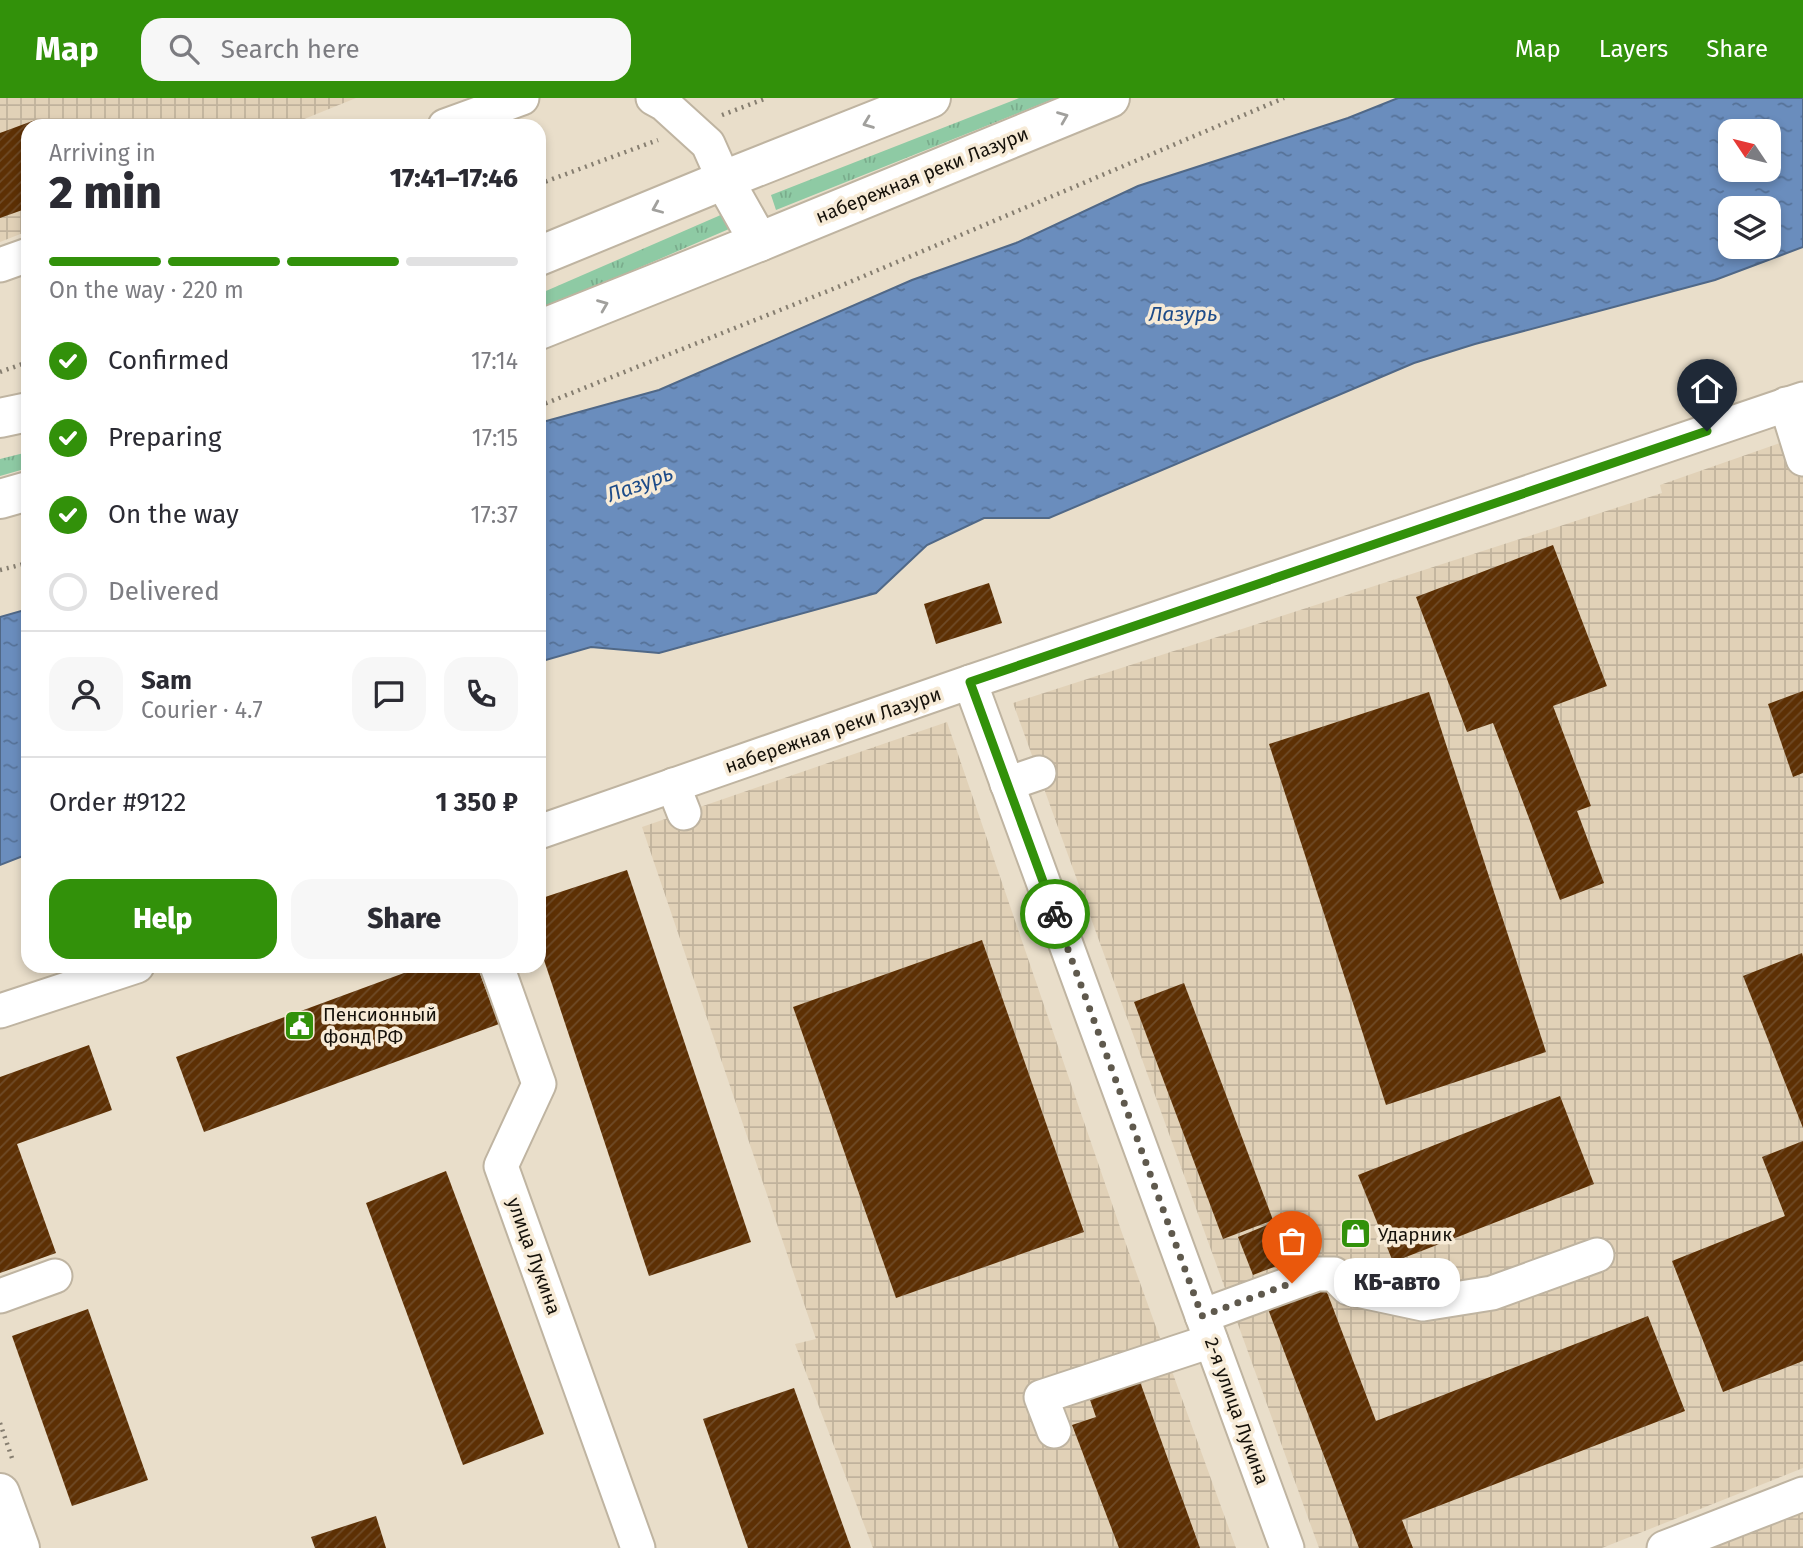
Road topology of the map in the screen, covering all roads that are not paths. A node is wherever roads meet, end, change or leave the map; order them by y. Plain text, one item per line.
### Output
1 (522, 98) edge
2 (653, 98) edge
3 (931, 98) edge
4 (1110, 98) edge
5 (464, 119) edge
6 (724, 180) junction
7 (759, 242) junction
8 (546, 253) edge
9 (21, 258) edge
10 (0, 265) edge
11 (546, 327) edge
12 (1795, 402) edge
13 (21, 414) edge
14 (0, 418) edge
15 (1803, 459) edge
16 (21, 493) edge
17 (0, 499) edge
18 (970, 682) junction
19 (1039, 773) dead end
20 (1007, 784) junction
21 (546, 830) edge
22 (116, 973) edge
23 (499, 973) edge
24 (0, 1011) edge
25 (1597, 1255) dead end
26 (55, 1276) dead end
27 (0, 1296) edge
28 (1207, 1328) junction
29 (1054, 1431) dead end
30 (0, 1493) edge
31 (1803, 1494) edge
32 (20, 1548) edge
33 (638, 1548) edge
34 (1287, 1548) edge
35 (1664, 1548) edge

1 - 5 street
2 - 6 street
3 -> 6 main road
7 -> 4 main road, набережная реки Лазури
6 - 7 main road
6 -> 8 main road
11 -> 7 main road, набережная реки Лазури
9 - 10 street
12 - 15 street
12 - 18 street, набережная реки Лазури
13 - 14 main road
16 - 17 main road
18 - 20 street, 2-я улица Лукина
18 - 21 street, набережная реки Лазури
19 - 20 street
20 - 28 street, 2-я улица Лукина
22 - 24 street
23 - 33 street, улица Лукина
25 - 28 street
26 - 27 street
28 - 29 street
28 - 34 street, 2-я улица Лукина
30 - 32 main road
31 - 35 street

